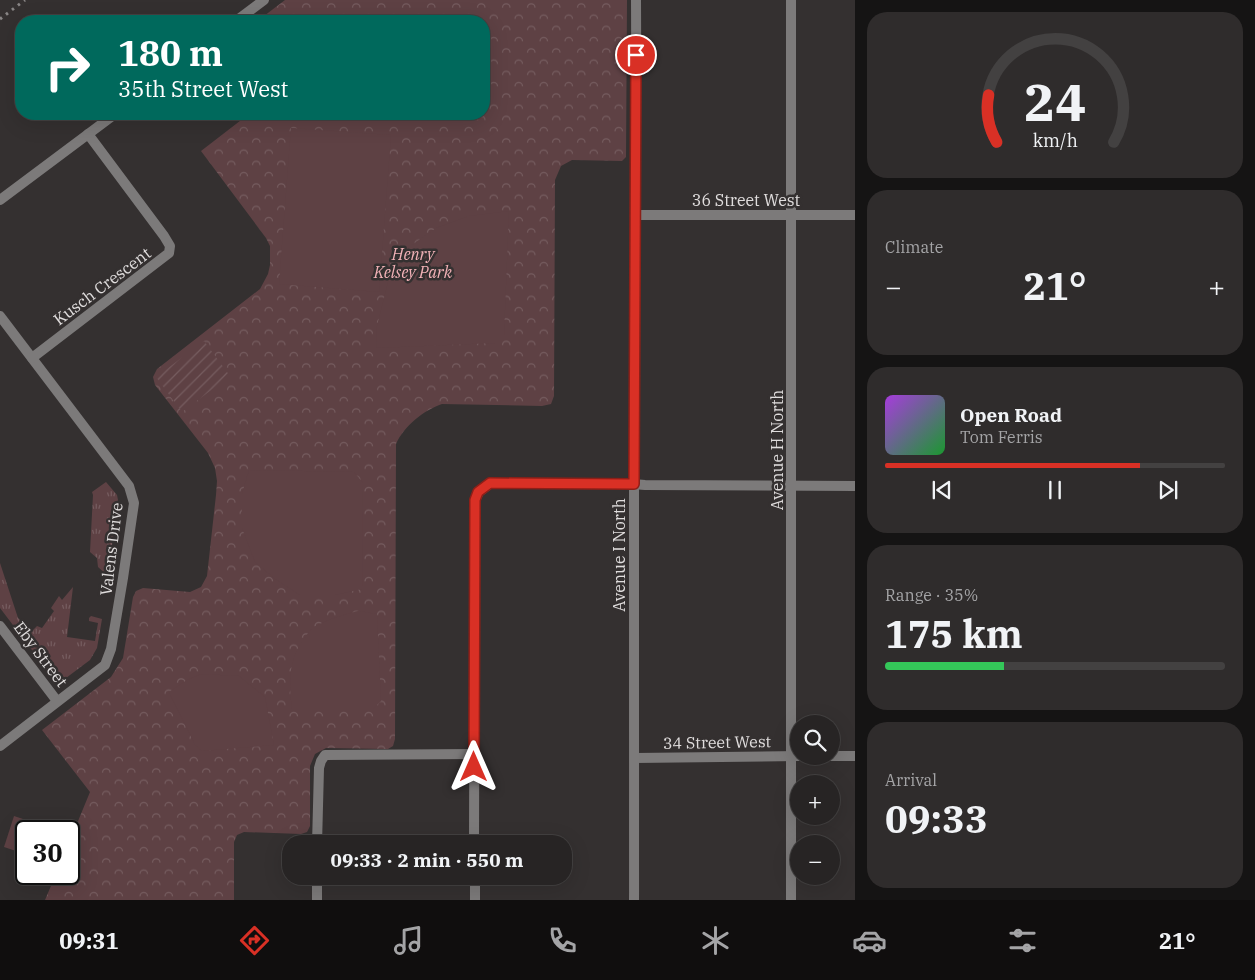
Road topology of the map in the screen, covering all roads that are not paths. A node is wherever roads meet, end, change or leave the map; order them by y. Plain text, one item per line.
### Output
1 (264, 0) edge
2 (636, 0) edge
3 (791, 0) edge
4 (244, 15) edge
5 (106, 120) edge
6 (88, 134) junction
7 (0, 200) edge
8 (637, 215) junction
9 (855, 215) edge
10 (792, 216) junction
11 (0, 316) edge
12 (32, 358) junction
13 (634, 484) junction
14 (792, 486) junction
15 (855, 486) edge
16 (0, 626) edge
17 (58, 701) junction
18 (795, 715) edge
19 (0, 746) edge
20 (474, 754) junction
21 (790, 756) edge
22 (840, 756) edge
23 (855, 756) edge
24 (636, 758) junction
25 (795, 765) edge
26 (317, 835) edge
27 (474, 835) edge
28 (317, 885) edge
29 (474, 885) edge
30 (316, 900) edge
31 (475, 900) edge
32 (634, 900) edge
33 (791, 900) edge

1 - 4 street
2 - 8 street, Avenue I North
3 - 10 street, Avenue H North
5 - 6 street
6 - 7 street
6 - 12 street, Kusch Crescent
8 - 10 street, 36 Street West
8 - 13 street, Avenue I North
9 - 10 street, 36 Street West
10 - 14 street, Avenue H North
11 - 12 street, Valens Drive
12 - 17 street, Valens Drive
13 - 14 street
13 - 20 street
13 - 24 street, Avenue I North
14 - 15 street
14 - 18 street, Avenue H North
16 - 17 street, Eby Street
17 - 19 street, Valens Drive
20 - 26 street
20 - 27 street
21 - 24 street, 34 Street West
22 - 23 street
24 - 32 street, Avenue I North
25 - 33 street, Avenue H North
28 - 30 street
29 - 31 street

